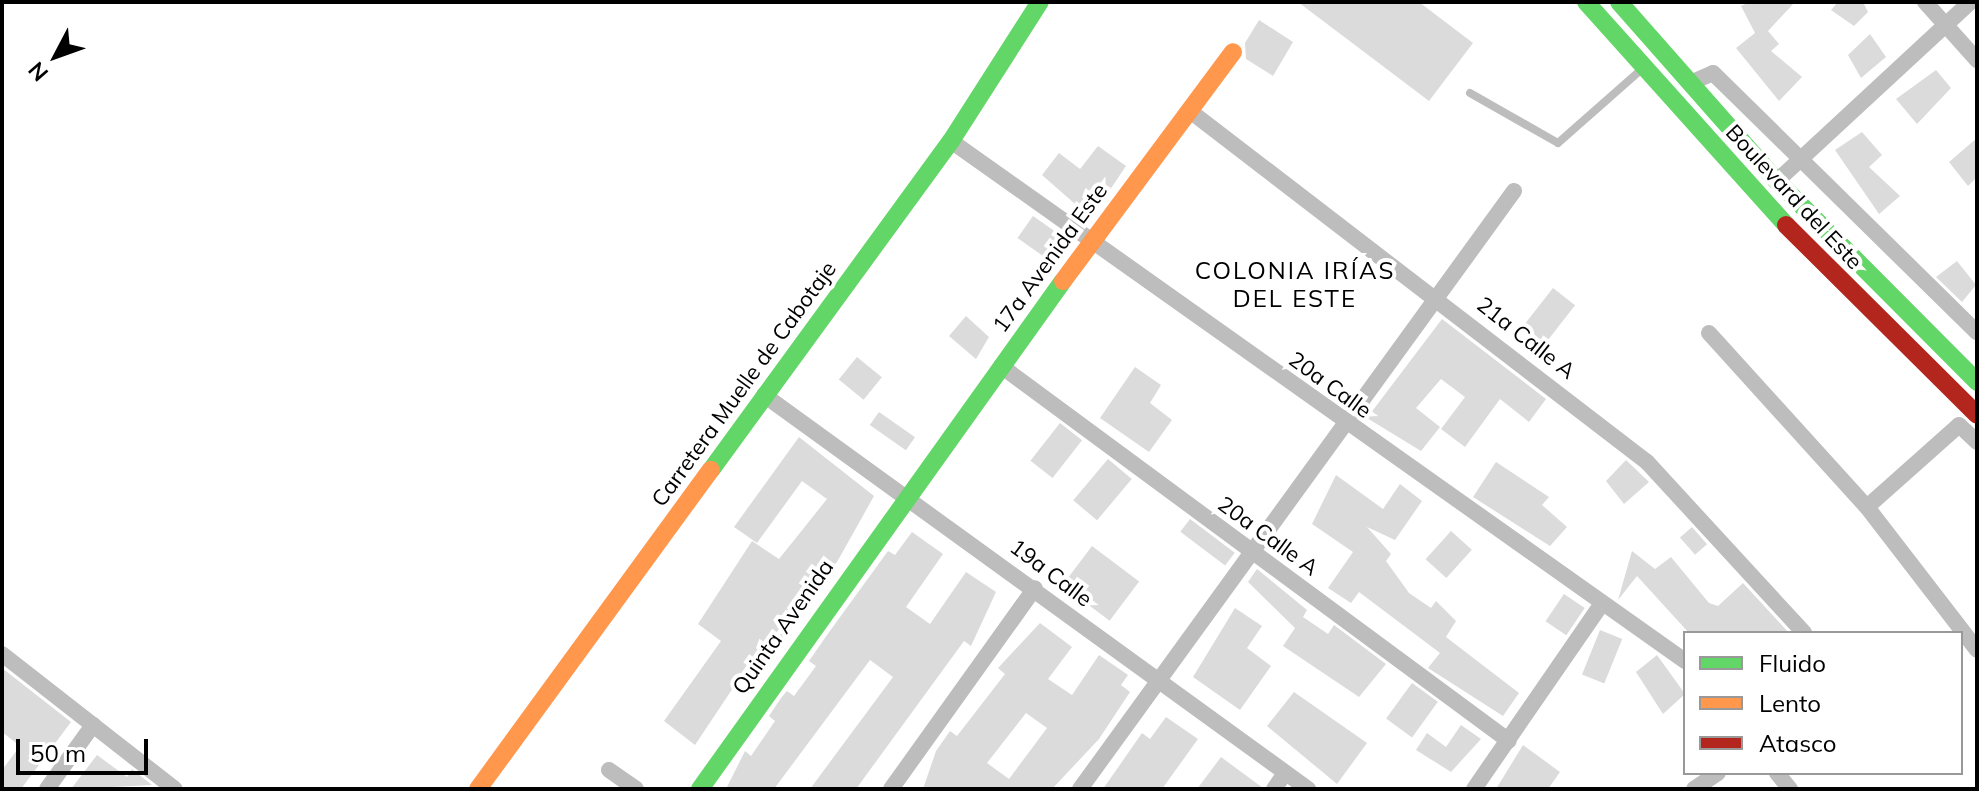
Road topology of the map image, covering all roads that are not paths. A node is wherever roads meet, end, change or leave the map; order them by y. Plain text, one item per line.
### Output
1 (1040, 2) edge
2 (1586, 2) edge
3 (1619, 2) edge
4 (1925, 2) edge
5 (1970, 2) edge
6 (1944, 23) junction
7 (1233, 52) dead end
8 (1977, 60) edge
9 (1644, 68) junction
10 (1690, 83) junction
11 (1470, 93) dead end
12 (1190, 111) junction
13 (951, 141) junction
14 (1797, 162) junction
15 (1777, 181) junction
16 (1514, 191) dead end
17 (1091, 240) junction
18 (1437, 295) junction
19 (1977, 332) edge
20 (1709, 333) dead end
21 (1001, 366) junction
22 (1977, 382) edge
23 (764, 395) junction
24 (1977, 415) edge
25 (1344, 423) junction
26 (1977, 442) edge
27 (906, 492) junction
28 (1867, 507) junction
29 (1253, 552) junction
30 (1035, 588) junction
31 (1601, 605) junction
32 (1977, 618) edge
33 (1958, 630) edge
34 (1802, 631) edge
35 (1963, 635) edge
36 (1977, 650) edge
37 (2, 654) edge
38 (1683, 660) edge
39 (1156, 680) junction
40 (93, 725) junction
41 (1509, 741) junction
42 (609, 770) dead end
43 (1285, 773) junction
44 (1715, 775) edge
45 (47, 789) edge
46 (175, 789) edge
47 (478, 789) edge
48 (636, 789) edge
49 (700, 789) edge
50 (891, 789) edge
51 (1080, 789) edge
52 (1274, 789) edge
53 (1308, 789) edge
54 (1474, 789) edge
55 (1694, 789) edge

1 - 13 main road, Carretera Muelle de Cabotaje
2 - 9 main road, Boulevard del Este
3 - 10 main road
4 - 6 street
5 - 6 street
6 - 8 street
6 - 14 street
7 - 12 main road, 17a Avenida Este
9 - 11 lane
9 - 24 main road, Boulevard del Este
10 - 14 street
10 - 15 main road
12 - 17 main road, 17a Avenida Este
12 - 18 street, 21a Calle A
13 - 17 street, 20a Calle
13 - 23 main road, Carretera Muelle de Cabotaje
14 - 15 street
14 - 19 street
15 - 22 main road
16 - 18 street
17 - 21 main road, 17a Avenida Este
17 - 25 street, 20a Calle
18 - 25 street
18 - 34 street, 21a Calle A
20 - 28 street
21 - 27 main road, 17a Avenida Este
21 - 29 street, 20a Calle A
23 - 27 street, 19a Calle
23 - 47 main road, Carretera Muelle de Cabotaje
25 - 29 street
25 - 31 street, 20a Calle
26 - 28 street
27 - 30 street, 19a Calle
27 - 49 main road, Quinta Avenida
28 - 33 street
29 - 39 street
29 - 41 street, 20a Calle A
30 - 39 street, 19a Calle
30 - 50 street
31 - 38 street, 20a Calle
31 - 41 street
32 - 33 street
35 - 36 street
37 - 40 street
39 - 43 street, 19a Calle
39 - 51 street
40 - 45 street
40 - 46 street
41 - 54 street
42 - 48 street
43 - 52 street
43 - 53 street, 19a Calle
44 - 55 street

